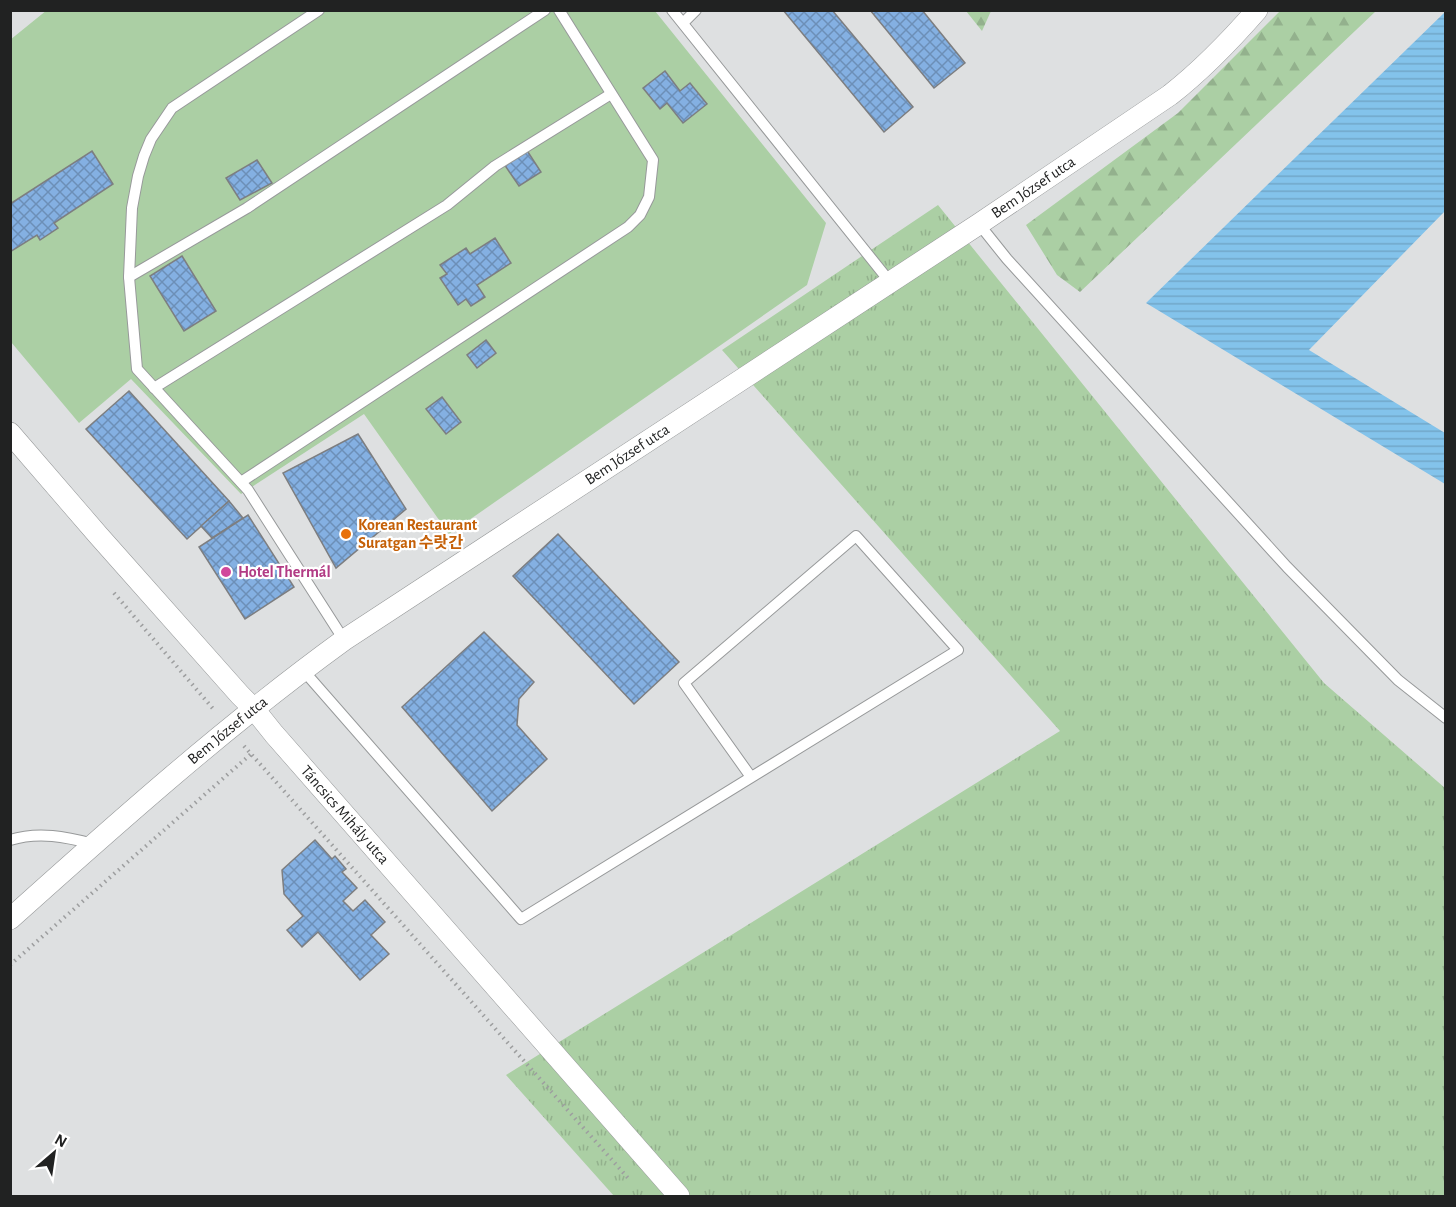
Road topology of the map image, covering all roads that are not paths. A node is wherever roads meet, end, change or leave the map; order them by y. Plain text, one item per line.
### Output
1 (545, 10) edge
2 (559, 10) edge
3 (672, 10) edge
4 (696, 10) edge
5 (1257, 10) edge
6 (315, 12) edge
7 (683, 23) junction
8 (611, 94) junction
9 (979, 224) junction
10 (129, 277) junction
11 (890, 282) junction
12 (154, 388) junction
13 (10, 433) edge
14 (242, 482) junction
15 (344, 640) junction
16 (303, 670) junction
17 (254, 709) junction
18 (1446, 718) edge
19 (751, 777) junction
20 (10, 840) edge
21 (94, 844) junction
22 (10, 919) edge
23 (679, 1197) edge

1 - 10 lane
2 - 8 lane
3 - 7 lane
4 - 7 lane
5 - 9 street, Bem József utca
6 - 10 lane
7 - 11 lane
8 - 12 lane
8 - 14 lane
9 - 11 street, Bem József utca
9 - 18 lane
10 - 12 lane
11 - 15 street, Bem József utca
12 - 14 lane
13 - 17 street, Táncsics Mihály utca
14 - 15 lane
15 - 16 street, Bem József utca
16 - 17 street, Bem József utca
16 - 19 lane
17 - 21 street, Bem József utca
17 - 23 street, Táncsics Mihály utca
19 - 19 lane
20 - 21 lane
21 - 22 street, Bem József utca

